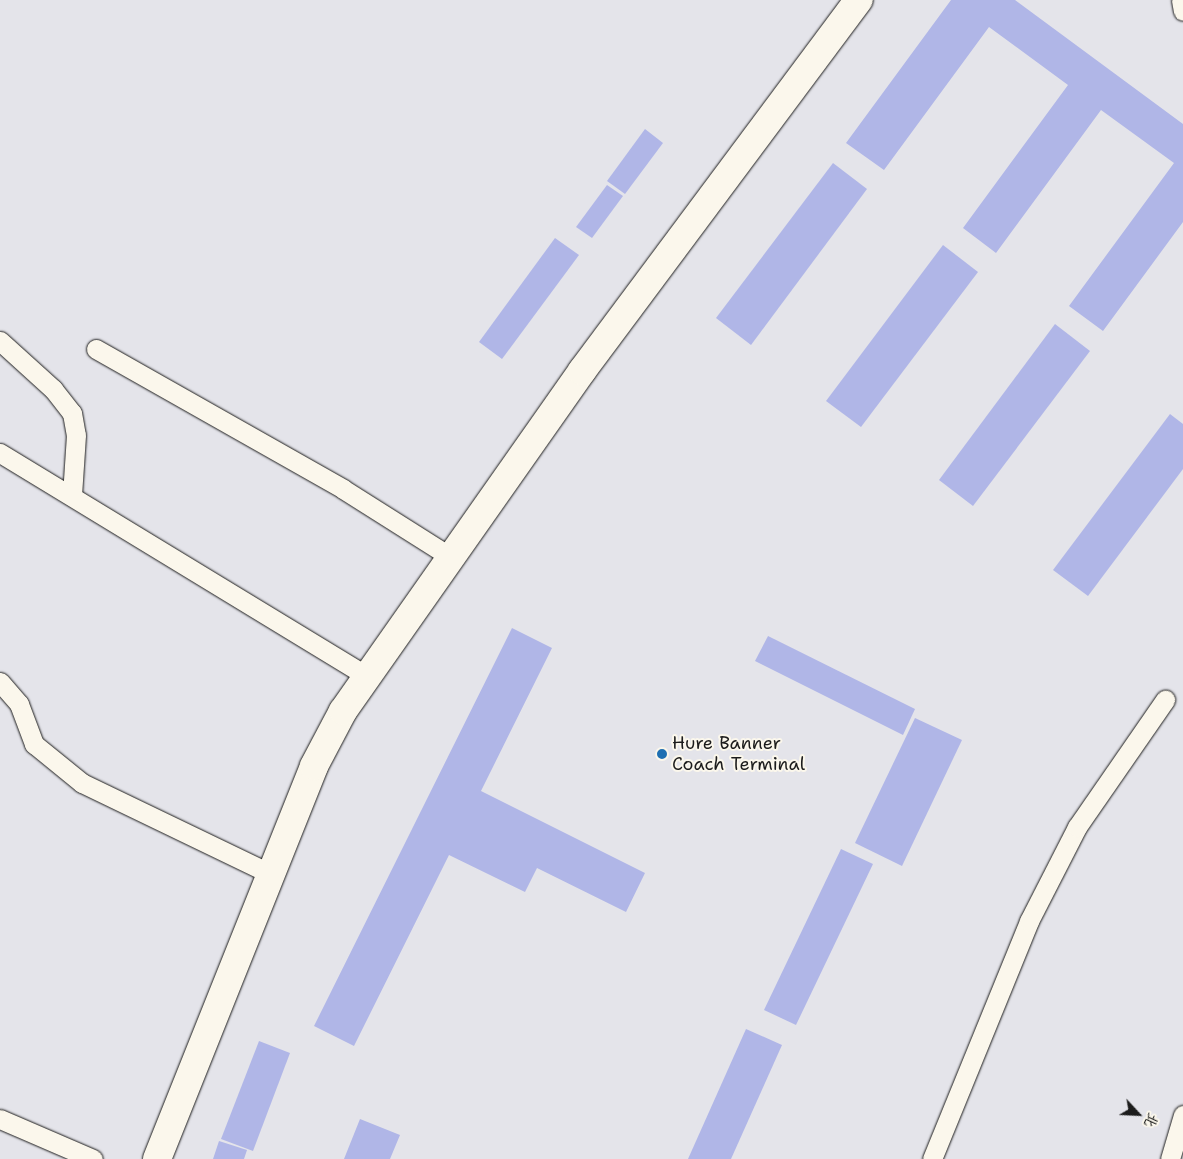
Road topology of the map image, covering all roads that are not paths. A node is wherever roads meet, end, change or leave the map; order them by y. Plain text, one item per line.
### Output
1 (859, 0) edge
2 (1181, 0) edge
3 (1183, 11) edge
4 (0, 341) edge
5 (96, 349) dead end
6 (0, 453) edge
7 (72, 496) junction
8 (449, 556) junction
9 (365, 675) junction
10 (0, 682) edge
11 (1165, 700) dead end
12 (271, 874) junction
13 (1183, 1115) edge
14 (0, 1119) edge
15 (93, 1159) edge
16 (157, 1159) edge
17 (932, 1159) edge
18 (1170, 1159) edge

1 - 8 street
2 - 3 street
4 - 7 street
5 - 8 street
6 - 7 street
7 - 9 street
8 - 9 street
9 - 12 street
10 - 12 street
11 - 17 street
12 - 16 street
13 - 18 street
14 - 15 street

